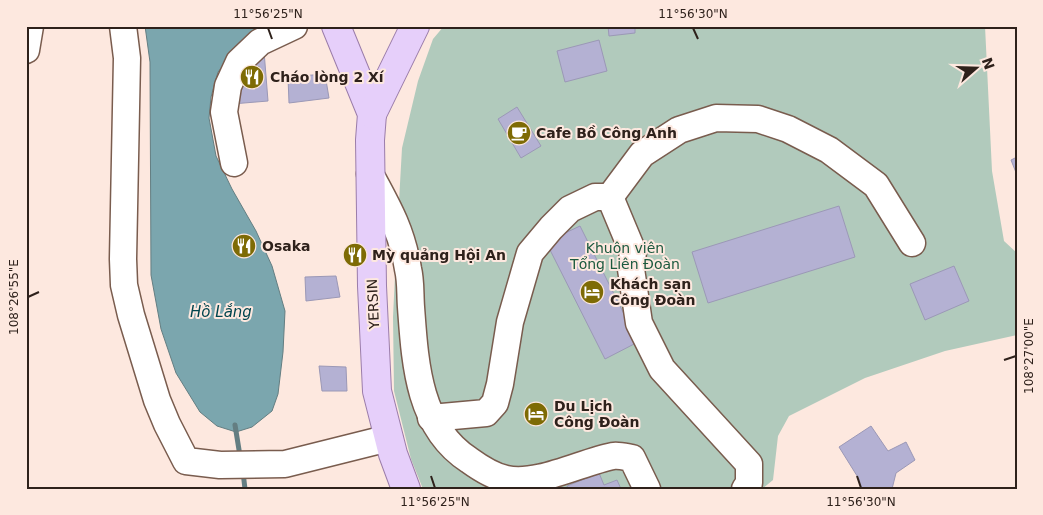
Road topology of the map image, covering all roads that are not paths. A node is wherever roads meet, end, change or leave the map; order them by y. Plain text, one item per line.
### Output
1 (30, 26) edge
2 (123, 26) edge
3 (294, 26) edge
4 (336, 26) edge
5 (414, 26) edge
6 (26, 50) edge
7 (372, 114) junction
8 (234, 163) dead end
9 (370, 174) junction
10 (610, 197) junction
11 (912, 243) dead end
12 (431, 418) junction
13 (389, 438) junction
14 (406, 489) edge
15 (646, 489) edge
16 (745, 489) edge

1 - 6 street
2 - 13 street
3 - 8 street
4 - 7 main road, YERSIN
5 - 7 main road, YERSIN
7 - 9 main road, YERSIN
9 - 12 street
9 - 13 main road, YERSIN
10 - 11 street
10 - 12 street
10 - 16 street
12 - 15 street
13 - 14 main road, YERSIN

